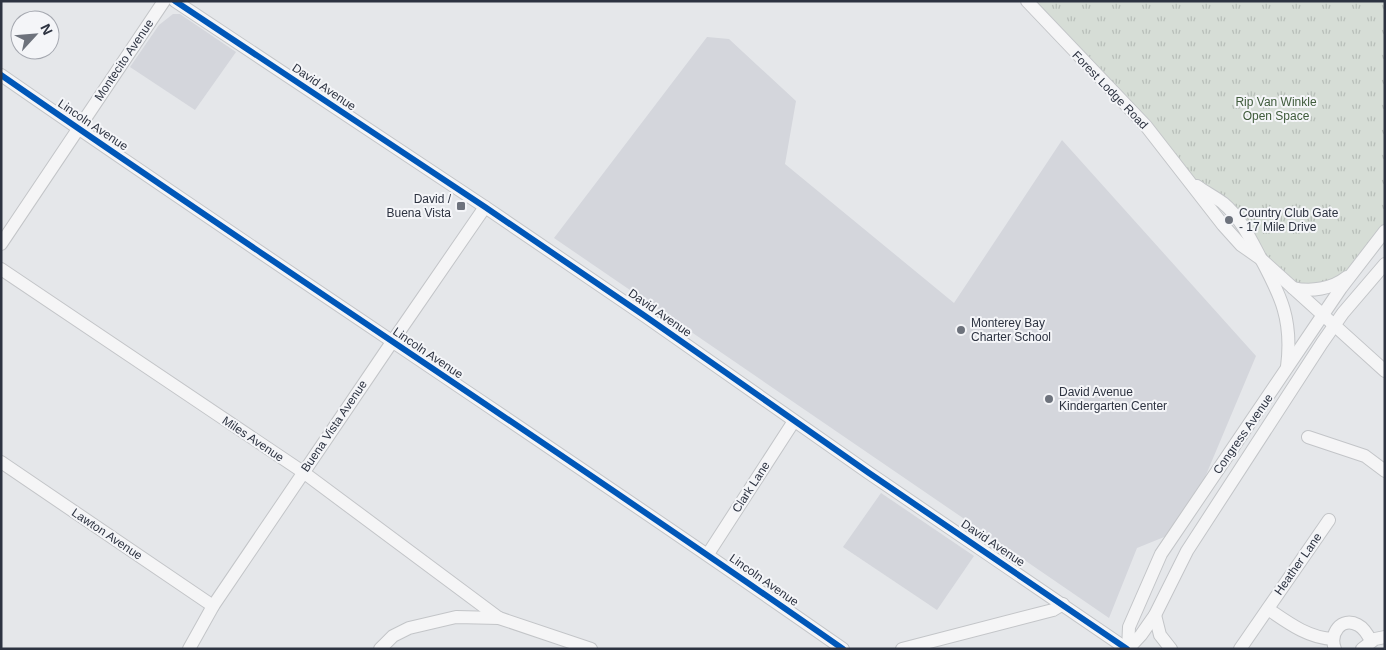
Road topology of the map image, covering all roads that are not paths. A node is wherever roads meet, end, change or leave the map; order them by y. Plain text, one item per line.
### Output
1 (164, 1) edge
2 (175, 1) edge
3 (1027, 1) edge
4 (1, 75) edge
5 (78, 128) junction
6 (485, 208) junction
7 (1385, 232) edge
8 (1, 244) edge
9 (1261, 259) junction
10 (1385, 264) edge
11 (1356, 268) junction
12 (1, 270) edge
13 (1293, 288) junction
14 (1323, 316) junction
15 (1335, 326) junction
16 (392, 342) junction
17 (1287, 369) junction
18 (1385, 371) edge
19 (794, 421) junction
20 (1308, 437) dead end
21 (1, 462) edge
22 (1385, 471) edge
23 (303, 472) junction
24 (1330, 520) dead end
25 (708, 554) junction
26 (1063, 604) junction
27 (213, 606) junction
28 (1268, 609) junction
29 (1155, 614) junction
30 (499, 618) junction
31 (1385, 637) edge
32 (1334, 644) edge
33 (1367, 645) edge
34 (189, 649) edge
35 (380, 649) edge
36 (591, 649) edge
37 (843, 649) edge
38 (902, 649) edge
39 (1128, 649) edge
40 (1171, 649) edge
41 (1240, 649) edge

1 - 5 street, Montecito Avenue
2 - 6 street, David Avenue
3 - 9 street, Forest Lodge Road
4 - 5 street, Lincoln Avenue
5 - 8 street, Montecito Avenue
5 - 16 street, Lincoln Avenue
6 - 16 street, Buena Vista Avenue
6 - 19 street, David Avenue
7 - 11 street, Congress Avenue
9 - 13 street, Forest Lodge Road
9 - 17 street
10 - 15 street, Congress Avenue
11 - 13 street
11 - 14 street, Congress Avenue
12 - 23 street, Miles Avenue
13 - 14 street, Forest Lodge Road
14 - 15 street, Forest Lodge Road
14 - 17 street, Congress Avenue
15 - 18 street, Forest Lodge Road
15 - 29 street, Congress Avenue
16 - 23 street, Buena Vista Avenue
16 - 25 street, Lincoln Avenue
17 - 39 street, Congress Avenue
19 - 25 street, Clark Lane
19 - 26 street, David Avenue
20 - 22 street
21 - 27 street, Lawton Avenue
23 - 27 street, Buena Vista Avenue
23 - 30 street, Miles Avenue
24 - 28 street, Heather Lane
25 - 37 street, Lincoln Avenue
26 - 38 street
26 - 39 street, David Avenue
27 - 34 street, Buena Vista Avenue
28 - 32 street, Heather Lane
28 - 41 street, Heather Lane
29 - 39 street, Congress Avenue
29 - 40 street
30 - 35 street
30 - 36 street
31 - 33 street
32 - 33 street

